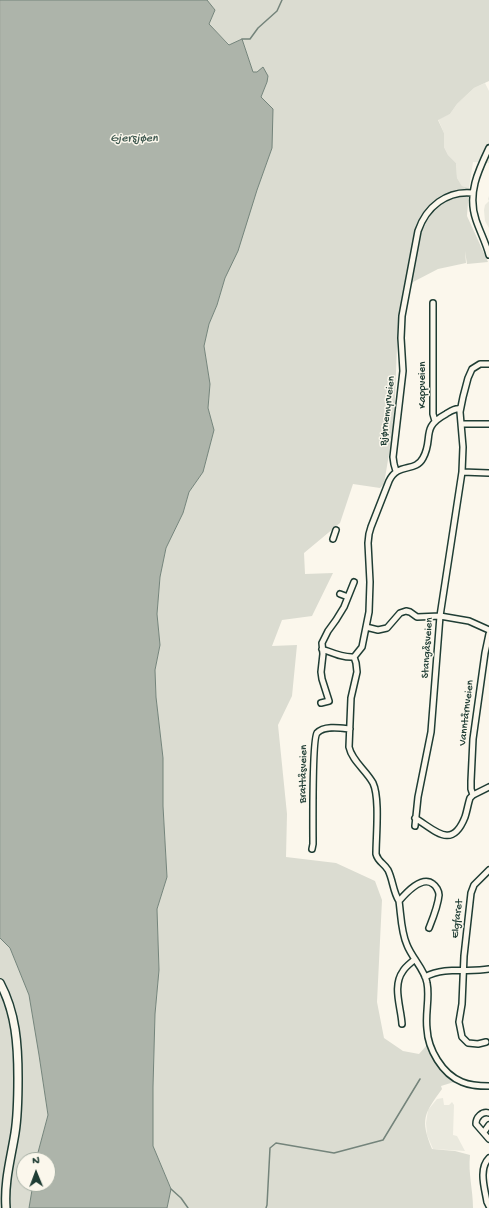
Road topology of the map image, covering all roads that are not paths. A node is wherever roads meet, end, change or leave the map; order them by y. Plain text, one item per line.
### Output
1 (489, 148) edge
2 (472, 193) junction
3 (487, 242) edge
4 (489, 255) edge
5 (433, 303) dead end
6 (489, 364) edge
7 (460, 409) junction
8 (435, 421) junction
9 (461, 424) junction
10 (489, 424) edge
11 (396, 471) junction
12 (462, 472) junction
13 (489, 473) edge
14 (336, 530) dead end
15 (333, 539) dead end
16 (354, 582) dead end
17 (340, 594) dead end
18 (348, 597) junction
19 (440, 616) junction
20 (366, 627) junction
21 (489, 630) edge
22 (489, 634) edge
23 (322, 649) junction
24 (354, 657) junction
25 (321, 703) dead end
26 (350, 729) junction
27 (489, 787) edge
28 (473, 795) junction
29 (415, 818) junction
30 (415, 826) dead end
31 (312, 849) dead end
32 (489, 870) edge
33 (399, 900) junction
34 (429, 928) dead end
35 (414, 959) junction
36 (489, 969) edge
37 (463, 970) junction
38 (425, 977) junction
39 (0, 983) edge
40 (402, 1024) dead end
41 (486, 1042) dead end
42 (489, 1086) edge
43 (489, 1113) edge
44 (489, 1125) edge
45 (484, 1132) junction
46 (489, 1139) edge
47 (489, 1158) edge
48 (489, 1206) edge
49 (6, 1208) edge

1 - 2 street
2 - 3 street
2 - 11 street, Bjørnemyrveien
3 - 4 street
5 - 8 street, Kappveien
6 - 7 street, Stangåsveien
7 - 8 street
7 - 9 street, Stangåsveien
8 - 11 street, Kappveien
9 - 10 street
9 - 12 street, Stangåsveien
11 - 20 street
12 - 13 street
12 - 19 street, Stangåsveien
14 - 15 street
16 - 18 street
17 - 18 street
18 - 23 street
19 - 20 street
19 - 21 street
19 - 29 street, Stangåsveien
20 - 24 street
22 - 28 street, Vanntårnveien
23 - 24 street
23 - 25 street
24 - 26 street
26 - 31 street, Brattåsveien
26 - 33 street
27 - 28 street
28 - 29 street
29 - 30 street, Stangåsveien
32 - 37 street, Elgfaret
33 - 34 street
33 - 35 street
35 - 38 street
35 - 40 street
36 - 37 street
37 - 38 street
37 - 41 street, Elgfaret
38 - 42 street
39 - 49 main road
43 - 45 street
44 - 45 street
45 - 46 street
47 - 48 street

